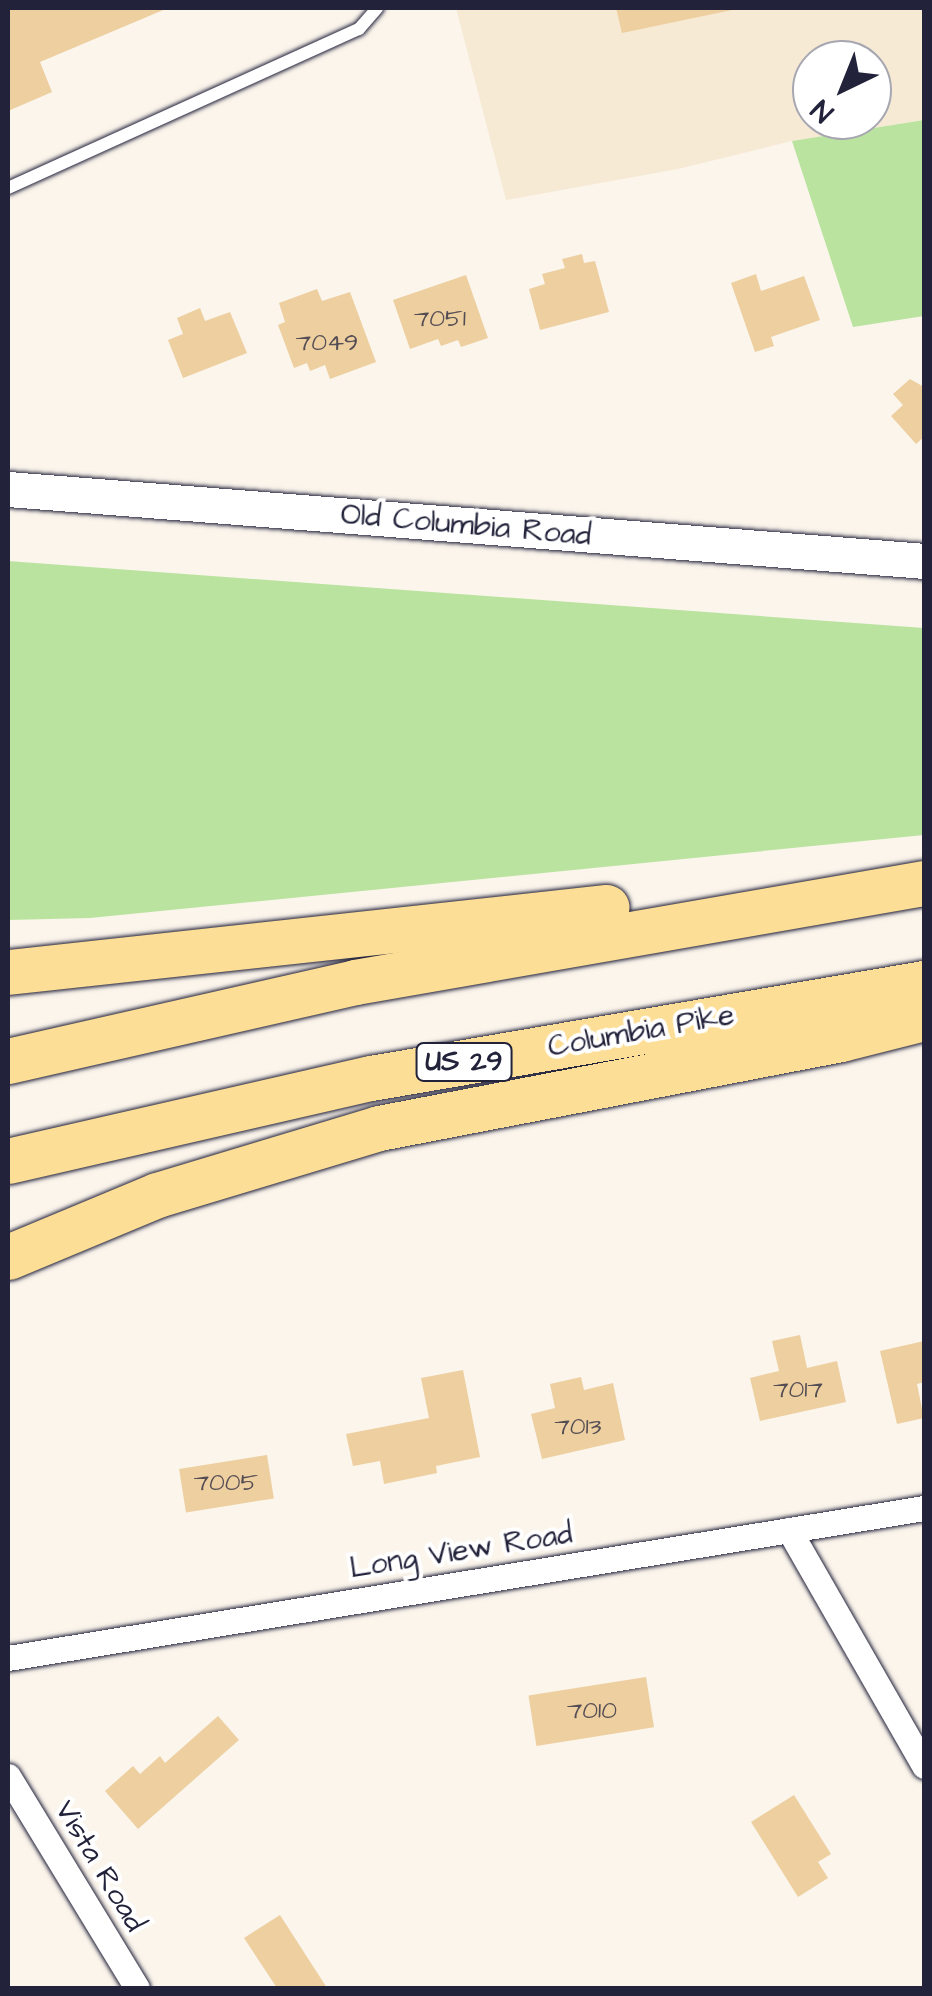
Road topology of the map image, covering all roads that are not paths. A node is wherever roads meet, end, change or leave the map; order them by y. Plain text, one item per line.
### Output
1 (376, 8) edge
2 (8, 188) edge
3 (8, 489) edge
4 (924, 561) edge
5 (924, 858) edge
6 (924, 883) edge
7 (8, 972) edge
8 (924, 983) edge
9 (924, 1018) edge
10 (8, 1061) edge
11 (8, 1161) edge
12 (8, 1257) edge
13 (924, 1508) edge
14 (790, 1530) junction
15 (8, 1658) edge
16 (924, 1766) edge
17 (8, 1776) edge
18 (137, 1988) edge

1 - 2 lane
3 - 4 street, Old Columbia Road
5 - 7 highway
6 - 10 highway
8 - 11 highway, Columbia Pike / US 29
9 - 12 highway
13 - 14 street, Long View Road
14 - 15 street, Long View Road
14 - 16 street
17 - 18 street, Vista Road

